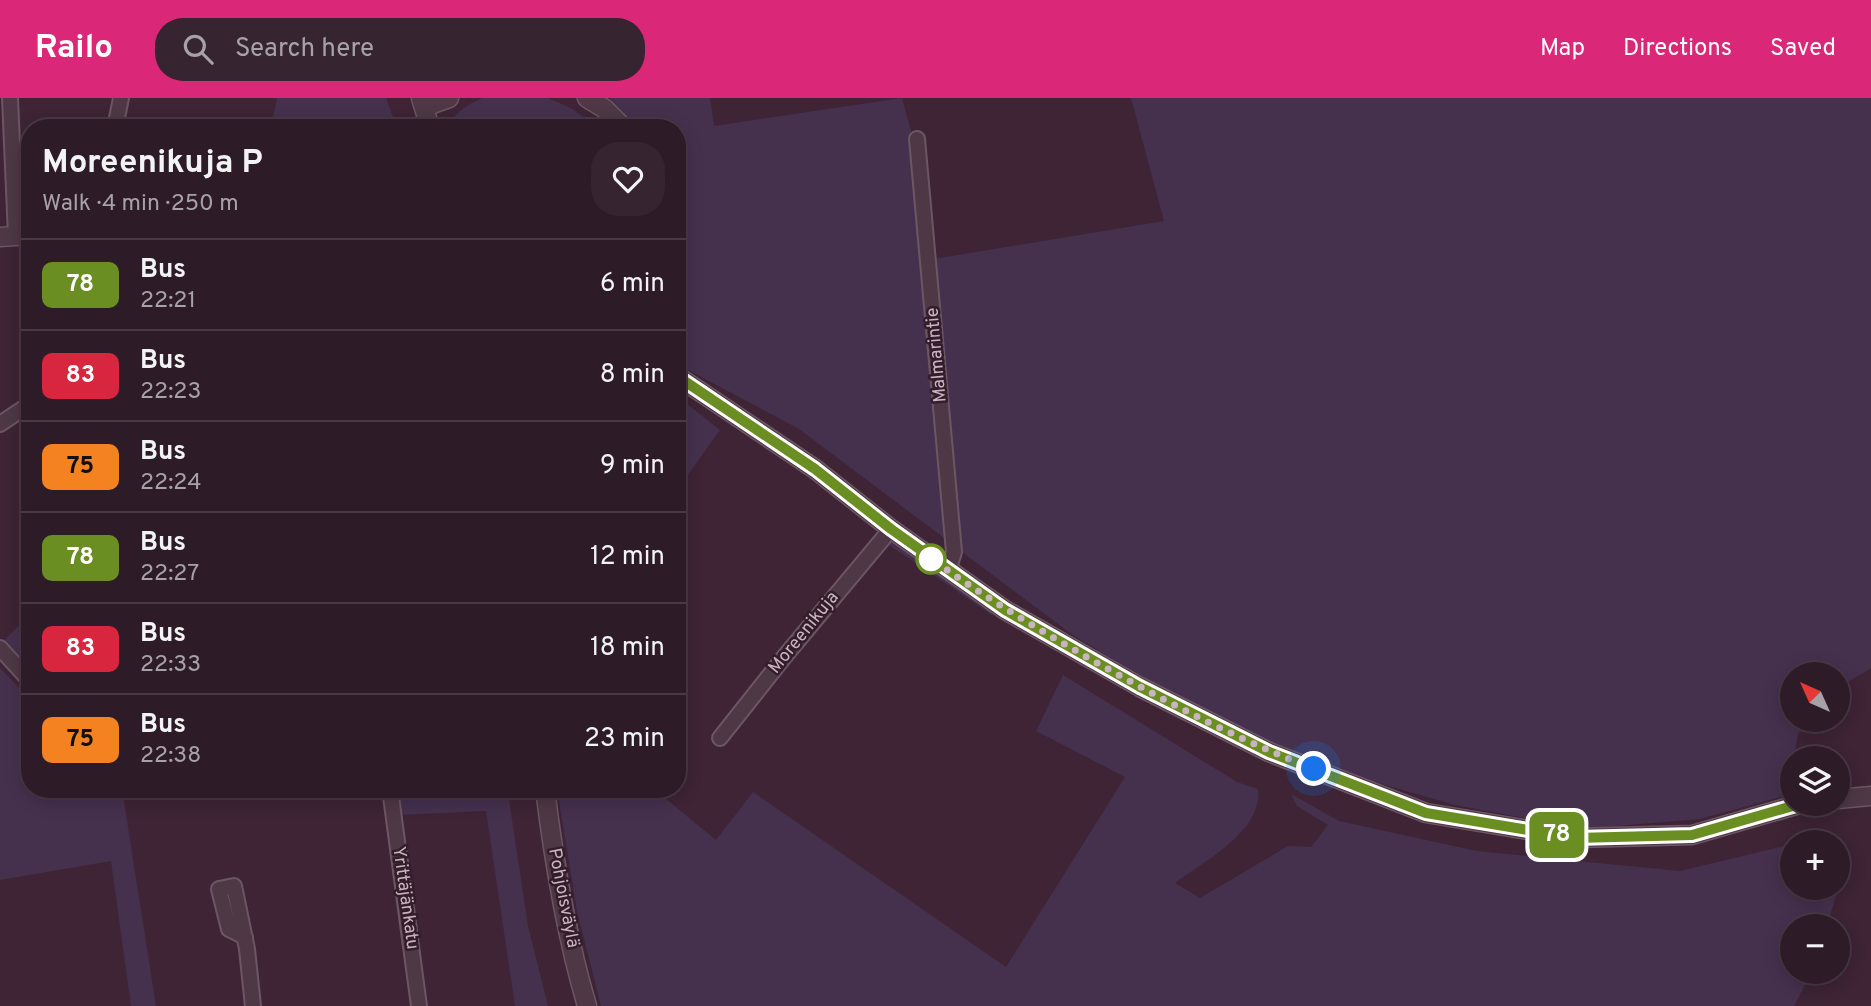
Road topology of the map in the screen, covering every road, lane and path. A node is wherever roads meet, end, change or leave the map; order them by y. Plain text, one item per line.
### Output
1 (10, 98) edge
2 (121, 98) edge
3 (449, 98) edge
4 (587, 98) edge
5 (422, 103) edge
6 (117, 119) edge
7 (615, 119) edge
8 (917, 139) dead end
9 (15, 236) edge
10 (686, 382) edge
11 (21, 410) edge
12 (0, 424) edge
13 (891, 529) junction
14 (948, 571) junction
15 (0, 648) edge
16 (21, 671) edge
17 (720, 738) dead end
18 (1871, 796) edge
19 (391, 798) edge
20 (546, 798) edge
21 (1850, 798) edge
22 (1780, 810) edge
23 (245, 937) dead end
24 (253, 1006) edge
25 (419, 1006) edge
26 (587, 1006) edge

1 - 9 street
2 - 6 street
3 - 5 street
4 - 7 street
8 - 14 street, Malmarintie
10 - 13 street
11 - 12 street
13 - 14 street
13 - 17 street, Moreenikuja
14 - 22 street
15 - 16 street
18 - 21 street
19 - 25 street, Yrittäjänkatu
20 - 26 street, Pohjoisväylä
23 - 24 street

